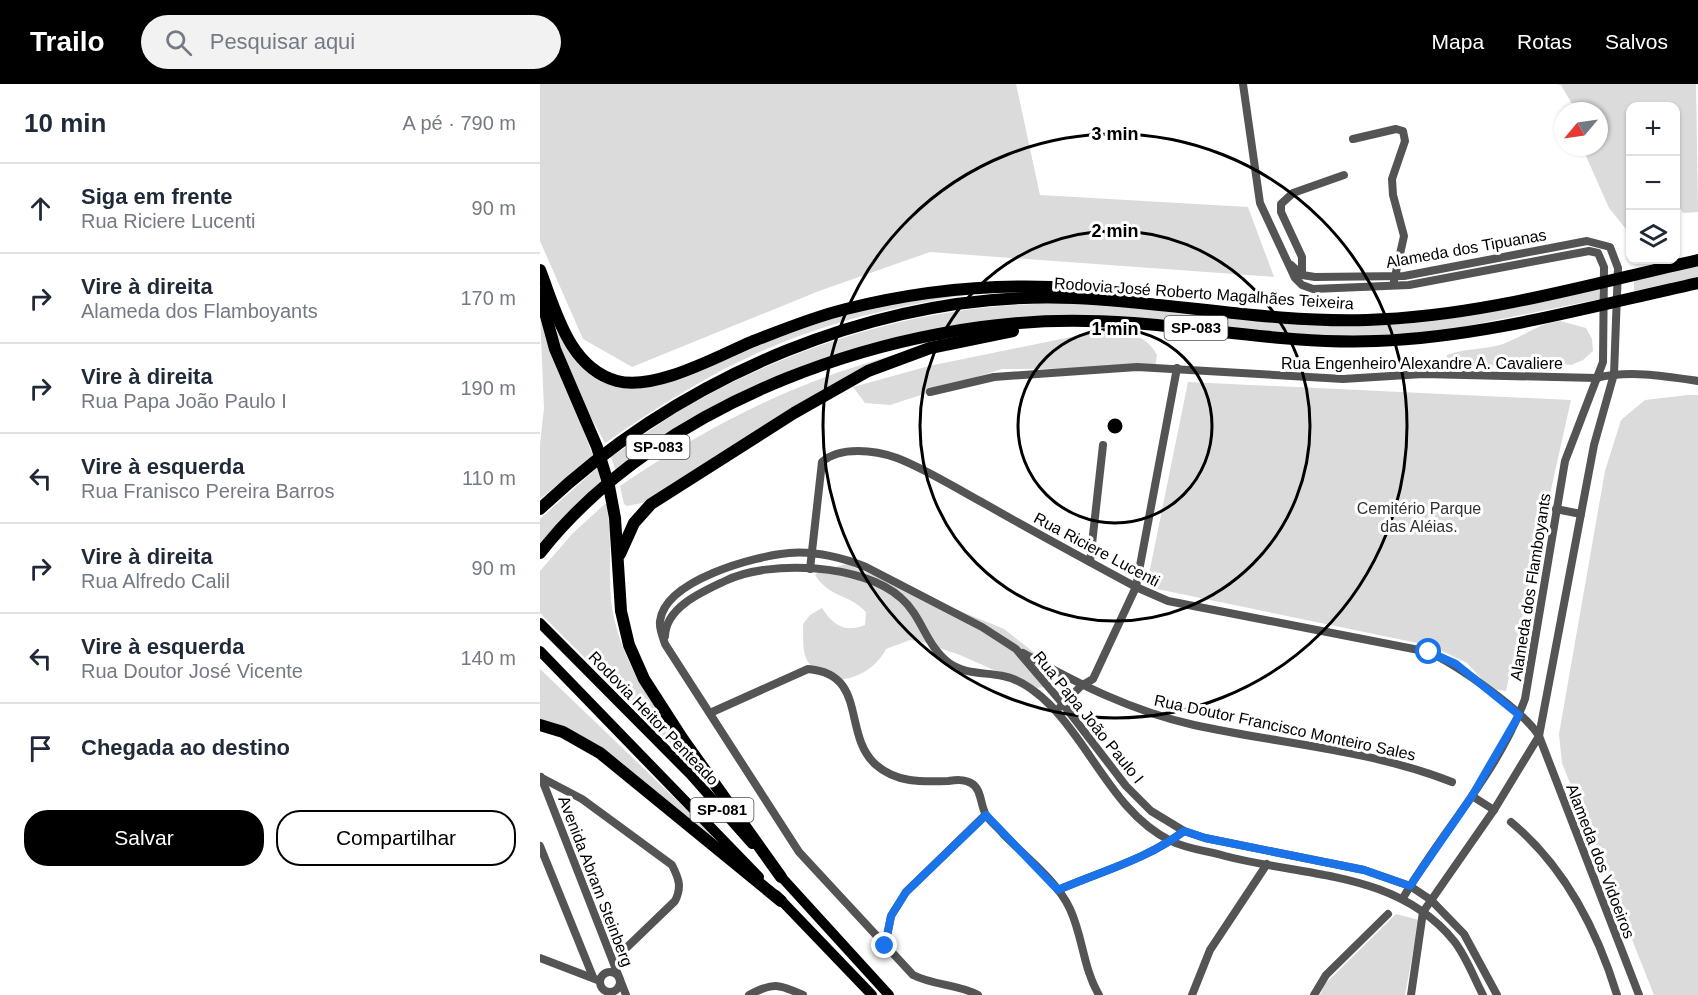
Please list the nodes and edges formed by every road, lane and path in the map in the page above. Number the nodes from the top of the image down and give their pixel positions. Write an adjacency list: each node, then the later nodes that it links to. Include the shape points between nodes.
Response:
1 (1243, 84): 9 (street, via 1260,203)
2 (1353, 139): 14 (street, via 1396,129 1403,131 1405,141 1392,178 1404,236)
3 (1344, 175): 12 (street, via 1293,193 1281,204 1302,257)
4 (1610, 247): 5 (street, Alameda dos Tipuanas, via 1587,241); 6 (street); 22 (street, via 1618,268)
5 (1548, 248): 7 (street); 10 (street, Alameda dos Tipuanas)
6 (1598, 253): 7 (street, Alameda dos Tipuanas); 23 (street, Alameda dos Flamboyants, via 1604,267 1605,342)
7 (1550, 258): 10 (street, Alameda dos Tipuanas)
8 (1698, 260): 19 (highway, Rodovia José Roberto Magalhães Teixeira / SP-083, via 1474,308 1400,318)
9 (1287, 262): 12 (street); 17 (street, Alameda dos Tipuanas, via 1295,278 1312,289)
10 (1491, 265): 14 (street, Alameda dos Tipuanas); 16 (street, Alameda dos Tipuanas)
11 (540, 270): 19 (highway, via 577,352 593,370 633,382 664,377 843,310 955,288 1066,286)
12 (1302, 276): 13 (street, Alameda dos Tipuanas)
13 (1356, 277): 14 (street, Alameda dos Tipuanas); 17 (street)
14 (1394, 277): 16 (street)
15 (1698, 283): 20 (highway, SP-083, via 1461,332 1375,341)
16 (1393, 287): 17 (street, Alameda dos Tipuanas)
17 (1357, 288)
18 (540, 294): 34 (highway, via 555,349 604,464 615,518)
19 (1276, 316): 27 (highway, Rodovia José Roberto Magalhães Teixeira / SP-083, via 1044,298 959,305 876,321 794,347 716,384 609,452)
20 (1130, 323): 30 (highway, SP-083, via 1042,321 986,326 884,345 821,364 741,400 656,448 581,507); 34 (highway, via 1020,330 973,338 930,348 868,371 819,397 651,504 627,534)
21 (1177, 368): 23 (street, Rua Engenheiro Alexandre A. Cavaliere, via 1342,379 1423,374); 25 (street, via 1048,371 994,377); 35 (street)
22 (1614, 374): 23 (street); 24 (street); 29 (street, via 1594,445)
23 (1596, 378): 28 (street, Alameda dos Flamboyants, via 1564,462)
24 (1698, 381)
25 (930, 392)
26 (1103, 445): 32 (street)
27 (540, 509)
28 (1556, 509): 29 (street); 44 (street, Alameda dos Flamboyants)
29 (1581, 514): 46 (street)
30 (540, 553)
31 (811, 554): 32 (street, Rua Riciere Lucenti, via 822,462 831,454 857,451 906,462); 33 (street, Rua Riciere Lucenti); 37 (street, Rua Papa João Paulo I, via 767,556 706,577 670,601 664,610 660,621); 38 (street, Rua Papa João Paulo I, via 866,567)
32 (1090, 562): 35 (street, Rua Riciere Lucenti)
33 (810, 569): 37 (street, Rua Papa João Paulo I, via 751,571 716,586 672,614 665,626); 42 (street, Rua Papa João Paulo I, via 846,574 885,588 901,598 933,649 950,664 972,673 1004,676 1022,683)
34 (617, 570): 57 (highway, via 624,629 644,678 714,787)
35 (1136, 588): 40 (street, via 1093,679); 44 (street, Rua Riciere Lucenti, via 1167,601 1429,652 1456,664)
36 (540, 623): 57 (main road, Rodovia Heitor Penteado / SP-081, via 690,774)
37 (665, 644): 43 (street)
38 (1016, 649): 40 (street, Rua Doutor Francisco Monteiro Sales); 41 (street, Rua Papa João Paulo I)
39 (540, 651): 62 (main road, Rodovia Heitor Penteado / SP-081)
40 (1081, 686): 41 (street); 48 (street, Rua Doutor Francisco Monteiro Sales, via 1125,705 1194,725 1322,746 1417,768)
41 (1064, 704): 42 (street); 53 (street, Rua Papa João Paulo I, via 1126,786 1151,811)
42 (1056, 711): 54 (street, Rua Papa João Paulo I, via 1123,801)
43 (710, 713): 51 (street, via 808,669 825,671 838,679 846,691 866,754 877,766 894,777 917,782 972,783); 65 (street, via 799,852)
44 (1519, 715): 46 (street, Rua Riciere Lucenti); 49 (street, Alameda dos Flamboyants)
45 (540, 725): 62 (highway, via 563,732 600,753)
46 (1539, 736): 50 (street); 84 (street, Alameda dos Vidoeiros)
47 (540, 777): 67 (street, Avenida Abram Steinberg); 67 (street, via 582,799 672,865 679,879 675,901 621,953)
48 (1452, 782)
49 (1472, 796): 50 (street); 58 (street, Alameda dos Flamboyants)
50 (1494, 810): 61 (street)
51 (986, 815): 59 (street); 65 (street, via 906,892 891,916)
52 (1511, 822): 83 (street, via 1552,863 1582,910)
53 (1184, 831): 54 (street); 58 (street, Rua Papa João Paulo I, via 1364,870)
54 (1170, 841): 56 (street, Rua Papa João Paulo I); 59 (street)
55 (540, 846): 69 (street)
56 (1267, 864): 60 (street, Rua Papa João Paulo I, via 1339,877); 78 (street, via 1210,950)
57 (781, 877): 75 (main road, Rodovia Heitor Penteado / SP-081)
58 (1410, 886): 60 (street, Alameda dos Flamboyants); 61 (street, Rua Papa João Paulo I)
59 (1058, 890): 77 (street, via 1071,910 1086,971)
60 (1403, 898): 63 (street, Rua Papa João Paulo I)
61 (1431, 900): 63 (street); 82 (street, Rua Papa João Paulo I, via 1464,934)
62 (781, 901): 74 (main road, Rodovia Heitor Penteado / SP-081)
63 (1424, 912): 80 (street); 81 (street, Rua Papa João Paulo I, via 1455,943)
64 (1388, 914): 79 (street, via 1326,975)
65 (885, 946): 76 (street, via 913,975 931,984 964,988)
66 (540, 958): 69 (street)
67 (615, 967): 68 (street, Avenida Abram Steinberg)
68 (618, 977): 69 (street, via 605,973); 70 (street, via 615,990); 71 (street, Avenida Abram Steinberg)
69 (596, 979): 70 (street)
70 (603, 992)
71 (626, 995)
72 (749, 995): 73 (street, via 771,984)
73 (803, 995)
74 (872, 995)
75 (889, 995)
76 (978, 995)
77 (1100, 995)
78 (1192, 995)
79 (1314, 995)
80 (1411, 995)
81 (1483, 995)
82 (1497, 995)
83 (1617, 995)
84 (1639, 995)

